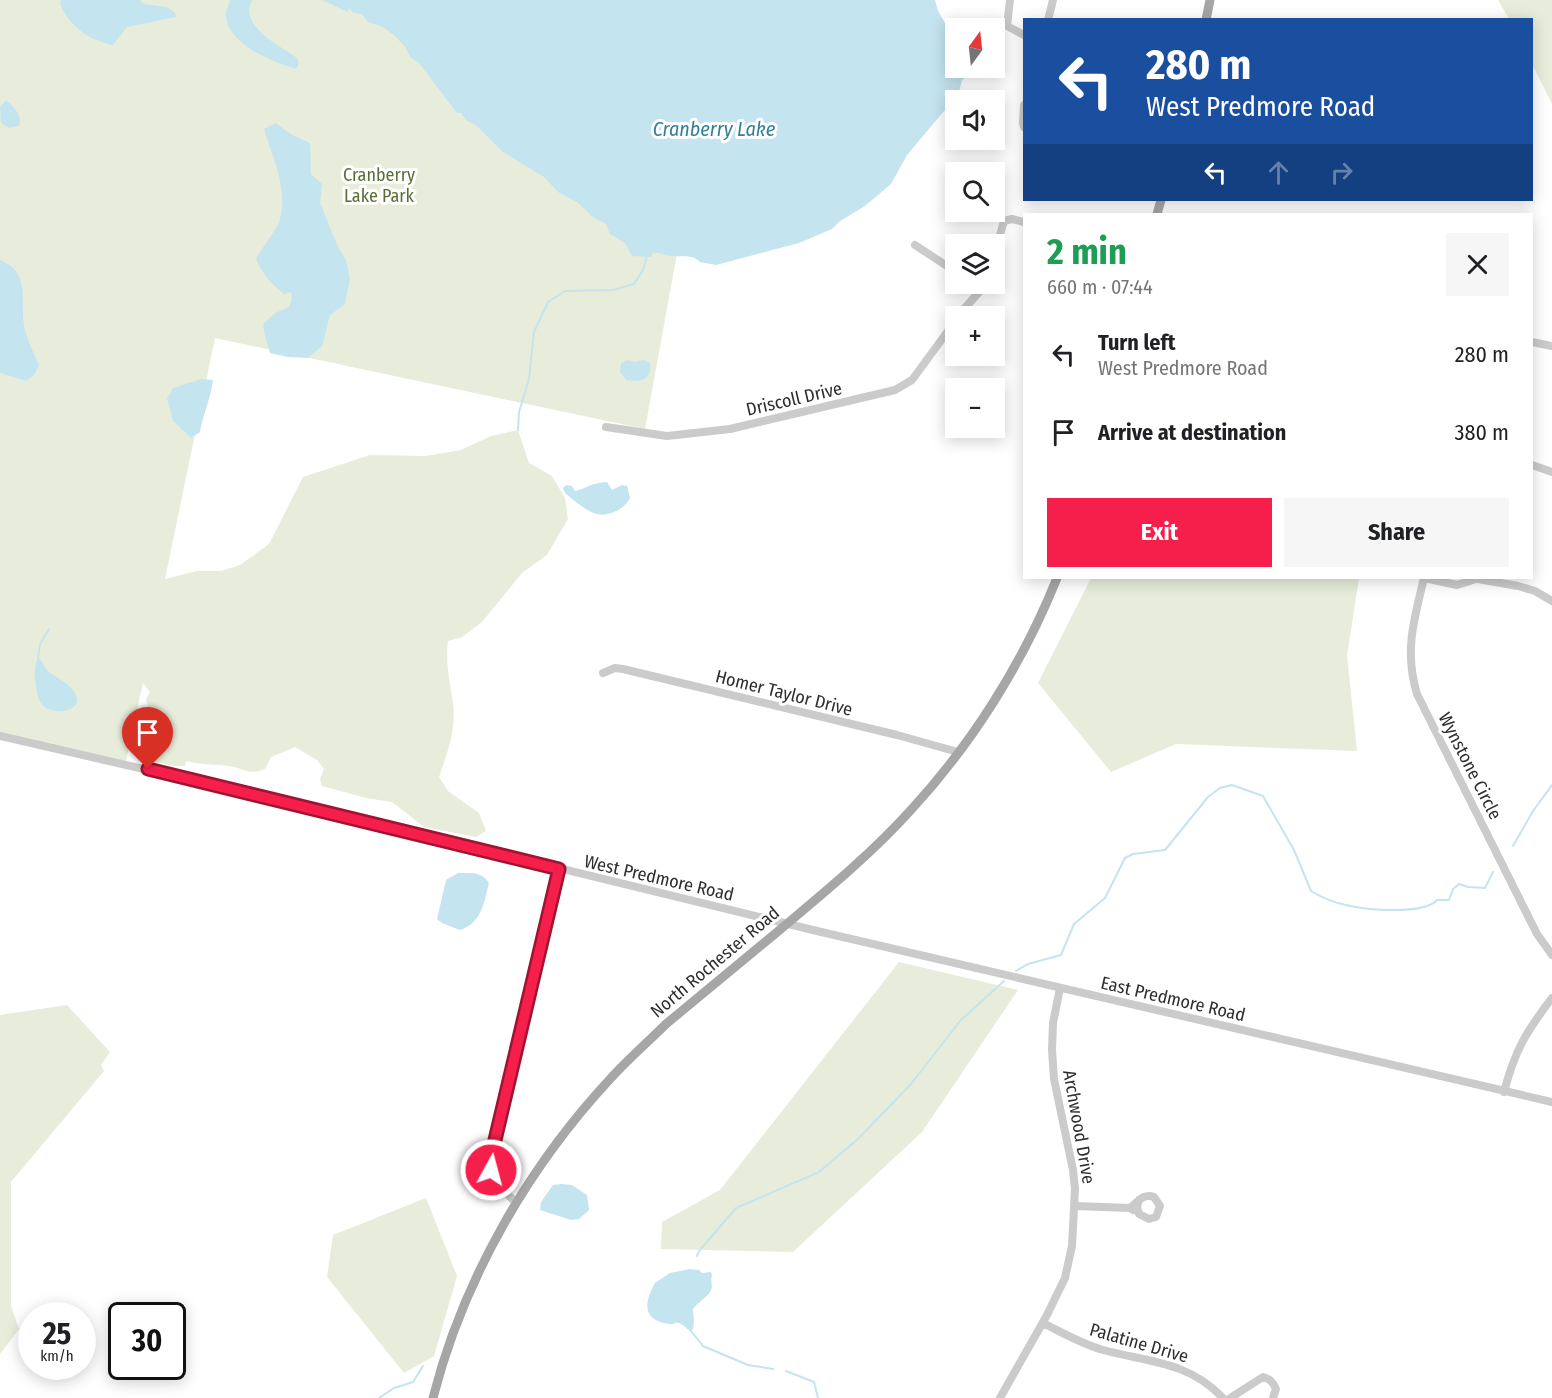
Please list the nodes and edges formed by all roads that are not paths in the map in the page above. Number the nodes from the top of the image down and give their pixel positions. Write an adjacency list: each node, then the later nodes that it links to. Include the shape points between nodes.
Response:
1 (1010, 0): 6 (street, via 1007,26)
2 (1053, 0): 4 (street)
3 (1210, 0): 5 (main road)
4 (1048, 18)
5 (1206, 18)
6 (1023, 34)
7 (1023, 222): 8 (street, via 1006,219)
8 (999, 234)
9 (915, 245): 10 (street)
10 (945, 265)
11 (978, 294): 12 (street)
12 (967, 306)
13 (945, 335): 16 (street, Driscoll Drive, via 912,380 895,390 730,429 662,436)
14 (1533, 342): 15 (street)
15 (1552, 346)
16 (606, 427)
17 (1533, 465): 18 (street)
18 (1552, 472)
19 (1057, 579): 27 (main road, North Rochester Road, via 1007,681)
20 (1424, 579): 30 (street, Wynstone Circle, via 1410,659 1417,694 1537,934)
21 (1429, 579): 22 (street, via 1457,585)
22 (1472, 579)
23 (1480, 579): 24 (street, via 1535,591)
24 (1552, 601)
25 (603, 673): 27 (street, Homer Taylor Drive, via 623,669)
26 (0, 736): 28 (street, West Predmore Road)
27 (958, 752): 29 (main road, North Rochester Road, via 886,836)
28 (559, 869): 29 (street, West Predmore Road); 36 (street, via 491,1157 491,1170 498,1184)
29 (786, 924): 31 (street, East Predmore Road); 36 (main road, North Rochester Road, via 666,1024 612,1077 546,1158)
30 (1552, 955)
31 (1060, 988): 33 (street, East Predmore Road); 37 (street, Archwood Drive, via 1053,1023 1053,1065 1073,1170)
32 (1552, 998): 33 (street, via 1516,1053)
33 (1504, 1092): 34 (street, East Predmore Road)
34 (1552, 1102)
35 (1139, 1200): 38 (street); 39 (street); 39 (street, via 1150,1196 1161,1206 1153,1219)
36 (516, 1203): 41 (main road, North Rochester Road, via 471,1291)
37 (1075, 1206): 38 (street); 40 (street, Archwood Drive, via 1065,1278)
38 (1130, 1208): 39 (street)
39 (1139, 1214)
40 (1043, 1323): 42 (street, Archwood Drive); 43 (street, Palatine Drive, via 1103,1350 1177,1367 1202,1380)
41 (433, 1398)
42 (1000, 1398)
43 (1223, 1398)
44 (1230, 1398): 45 (street, via 1263,1377 1274,1384)
45 (1273, 1398)

